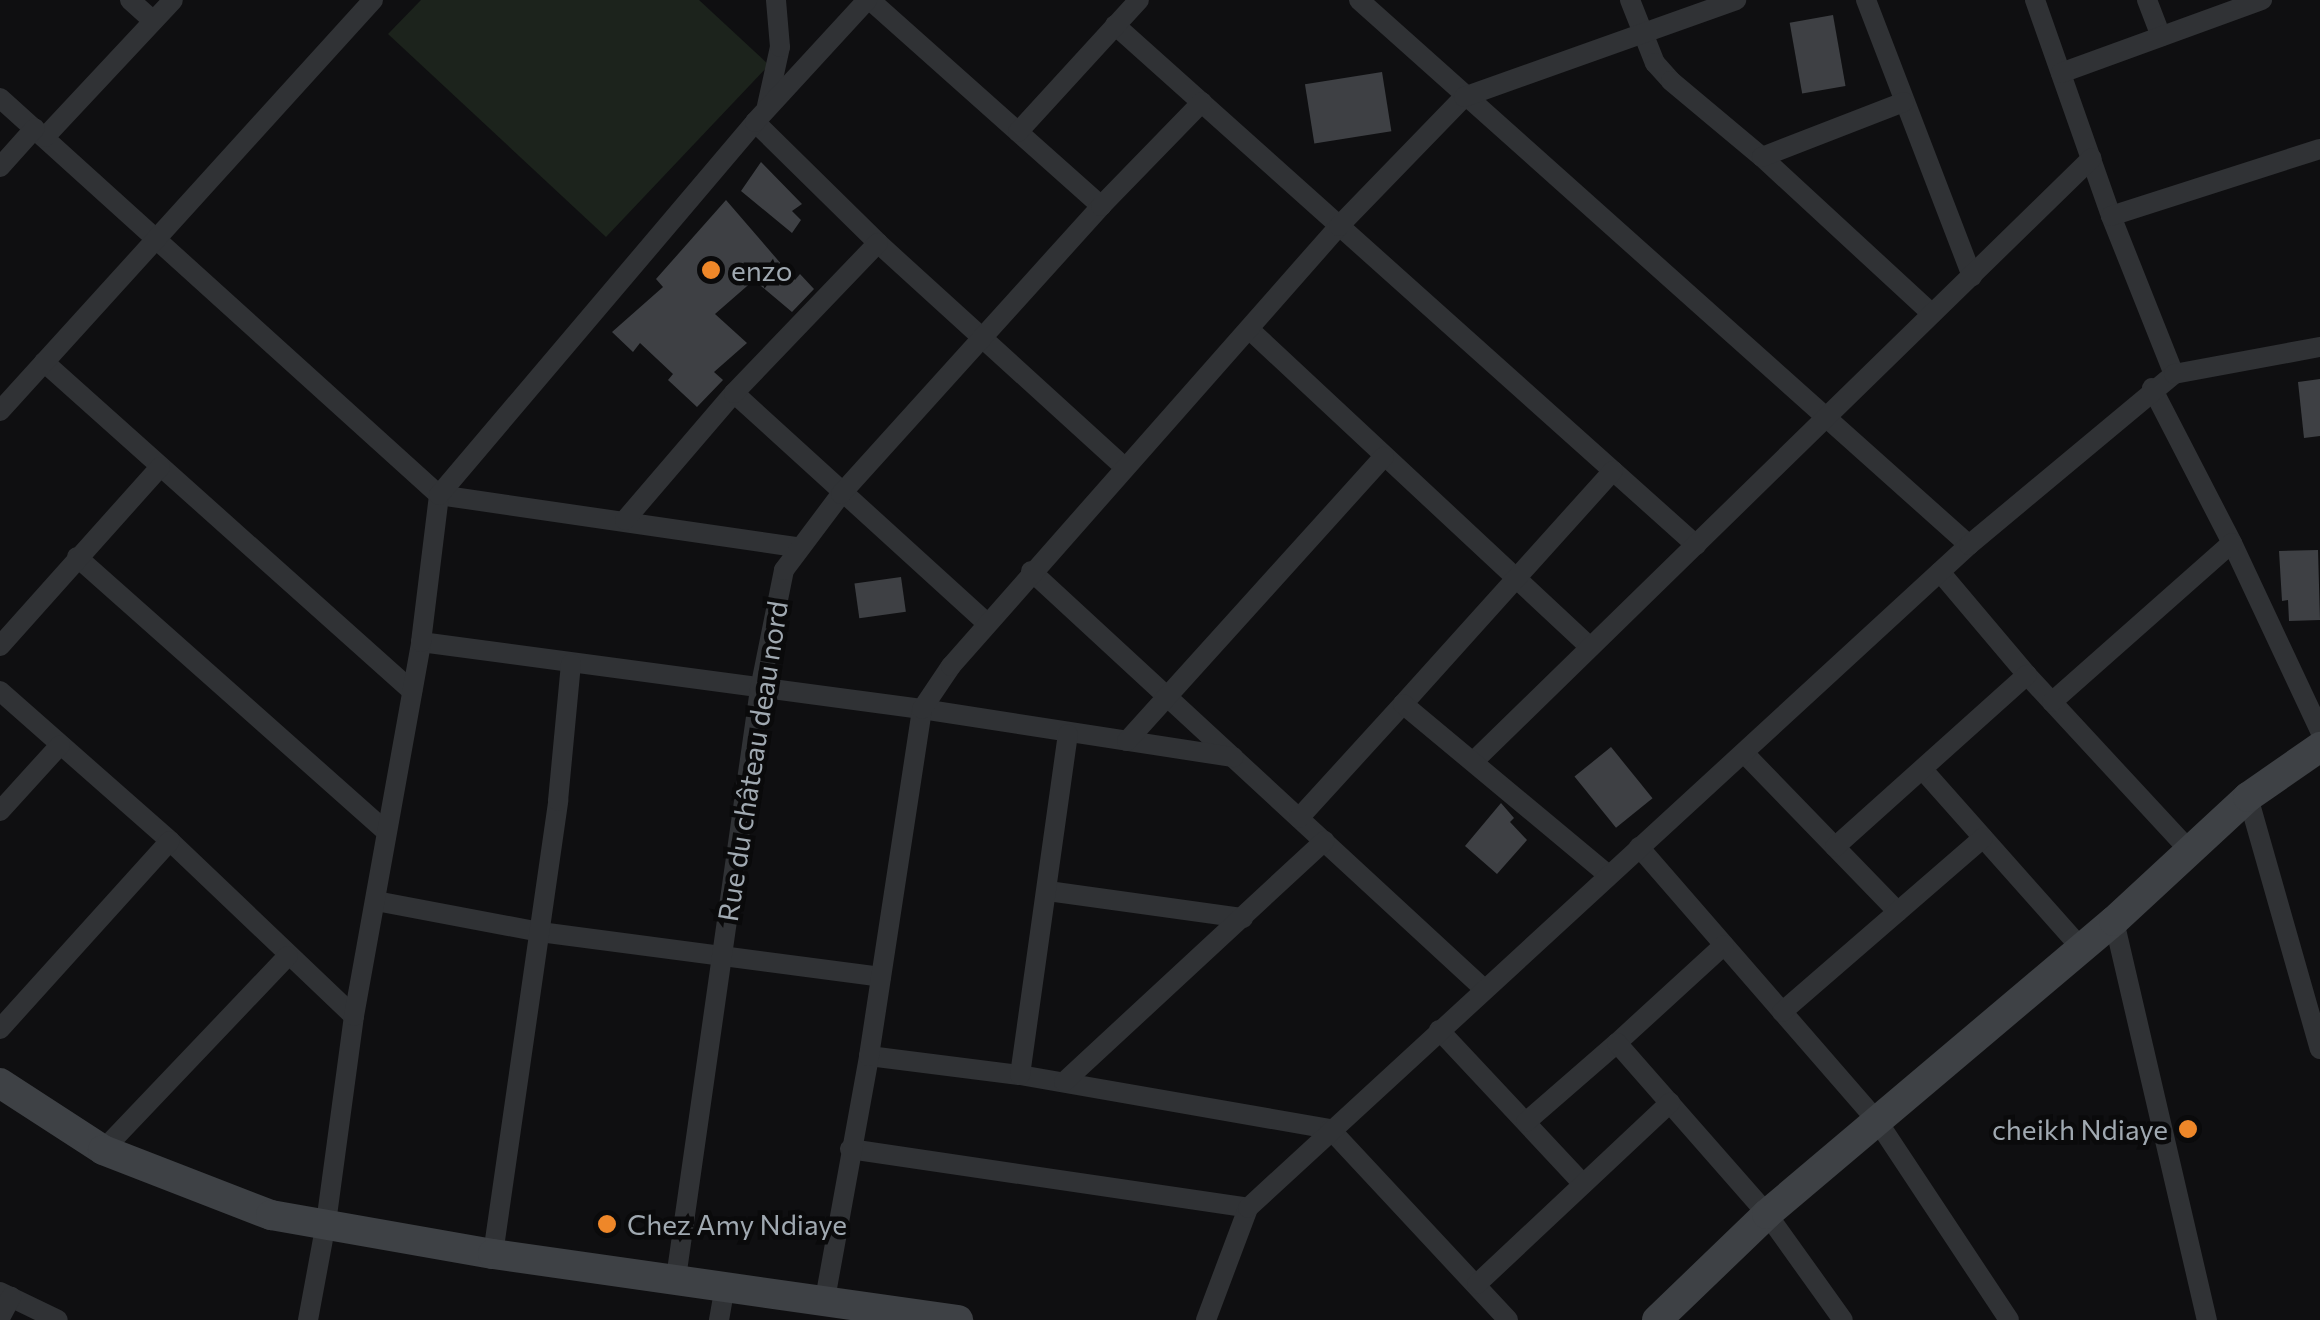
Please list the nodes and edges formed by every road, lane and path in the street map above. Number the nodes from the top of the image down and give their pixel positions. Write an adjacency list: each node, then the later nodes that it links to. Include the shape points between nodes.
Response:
1 (130, 0): 14 (street)
2 (173, 0): 14 (street)
3 (776, 0): 23 (street, via 780,47)
4 (1139, 0): 15 (street)
5 (1359, 0): 19 (street)
6 (1630, 0): 17 (street)
7 (1736, 0): 17 (street)
8 (1866, 0): 22 (street)
9 (2034, 0): 18 (street)
10 (2147, 0): 16 (street)
11 (2262, 0): 16 (street)
12 (862, 2): 23 (street); 25 (street)
13 (362, 4): 33 (street)
14 (153, 21): 24 (street)
15 (1115, 25): 21 (street); 25 (street)
16 (2161, 36): 18 (street)
17 (1642, 37): 19 (street); 27 (street, via 1671,81)
18 (2061, 73): 28 (street)
19 (1464, 97): 32 (street); 45 (street)
20 (0, 98): 24 (street)
21 (1202, 102): 30 (street, Rue du château deau nord); 32 (street)
22 (1904, 102): 27 (street); 35 (street)
23 (761, 116): 34 (street); 51 (street)
24 (40, 132): 29 (street); 33 (street)
25 (1018, 132): 30 (street)
26 (2320, 149): 31 (street)
27 (1762, 157): 36 (street)
28 (2092, 158): 31 (street); 35 (street)
29 (0, 167)
30 (1101, 206): 38 (street, Rue du château deau nord)
31 (2111, 216): 41 (street)
32 (1339, 226): 37 (street); 49 (street)
33 (156, 239): 40 (street); 51 (street)
34 (878, 243): 38 (street); 43 (street)
35 (1972, 276): 36 (street)
36 (1932, 314): 45 (street)
37 (1250, 330): 46 (street); 48 (street)
38 (984, 336): 48 (street); 50 (street, Rue du château deau nord)
39 (2320, 346): 41 (street)
40 (44, 362): 44 (street); 47 (street)
41 (2174, 374): 42 (street)
42 (2152, 388): 53 (street); 55 (street)
43 (734, 393): 50 (street); 52 (street)
44 (0, 411)
45 (1826, 418): 54 (street); 55 (street)
46 (1384, 458): 60 (street); 70 (street)
47 (160, 467): 57 (street); 69 (street)
48 (1124, 467): 58 (street)
49 (1613, 471): 54 (street); 60 (street)
50 (841, 494): 56 (street, Rue du château deau nord); 61 (street)
51 (439, 495): 52 (street); 62 (street)
52 (625, 520): 56 (street)
53 (2232, 543): 71 (street); 74 (street)
54 (1696, 545): 64 (street)
55 (1968, 545): 59 (street)
56 (798, 546): 67 (street, Rue du château deau nord, via 776,599)
57 (77, 557): 63 (street); 86 (street)
58 (1031, 570): 61 (street); 70 (street)
59 (1940, 572): 66 (street); 79 (street)
60 (1516, 579): 64 (street); 72 (street)
61 (986, 622): 73 (street)
62 (421, 642): 65 (street); 69 (street)
63 (0, 646)
64 (1590, 647): 81 (street)
65 (571, 664): 67 (street); 99 (street)
66 (2027, 676): 71 (street); 82 (street)
67 (760, 689): 73 (street); 102 (street, Rue du château deau nord)
68 (0, 691): 77 (street)
69 (412, 691): 86 (street)
70 (1168, 698): 76 (street); 80 (street)
71 (2052, 702): 92 (street)
72 (1402, 704): 81 (street); 85 (street)
73 (922, 709): 75 (street); 104 (street)
74 (2320, 731)
75 (1068, 734): 76 (street); 94 (street)
76 (1127, 741): 80 (street)
77 (60, 744): 84 (street); 88 (street)
78 (2320, 747): 83 (main road)
79 (1744, 753): 90 (street); 91 (street)
80 (1233, 757): 85 (street)
81 (1474, 760): 93 (street)
82 (1923, 770): 87 (street); 91 (street)
83 (2248, 796): 92 (main road); 111 (street)
84 (0, 811)
85 (1299, 818): 89 (street)
86 (386, 831): 95 (street)
87 (1983, 838): 96 (street); 101 (street)
88 (170, 842): 103 (street); 108 (street)
89 (1324, 842): 97 (street); 105 (street)
90 (1639, 847): 93 (street); 100 (street)
91 (1835, 847): 96 (street)
92 (2188, 849): 98 (main road)
93 (1606, 874): 105 (street)
94 (1048, 891): 97 (street); 113 (street)
95 (376, 901): 99 (street); 107 (street)
96 (1898, 912): 106 (street)
97 (1243, 918): 114 (street)
98 (2114, 921): 101 (main road); 142 (street)
99 (540, 932): 102 (street); 126 (street)
100 (1724, 945): 106 (street); 110 (street)
101 (2080, 947): 118 (main road)
102 (721, 954): 104 (street); 127 (street, Rue du château deau nord)
103 (288, 956): 107 (street); 121 (street)
104 (881, 977): 112 (street)
105 (1484, 989): 109 (street)
106 (1782, 1012): 118 (street)
107 (354, 1016): 125 (street)
108 (0, 1029)
109 (1438, 1030): 117 (street); 119 (street)
110 (1617, 1044): 116 (street); 117 (street)
111 (2320, 1050)
112 (870, 1056): 113 (street); 120 (street)
113 (1020, 1075): 114 (street)
114 (1064, 1082): 119 (street)
115 (0, 1083): 121 (main road)
116 (1670, 1103): 122 (street); 124 (street)
117 (1526, 1122): 122 (street)
118 (1878, 1122): 124 (main road); 133 (street)
119 (1330, 1129): 123 (street); 128 (street)
120 (850, 1149): 123 (street); 131 (street)
121 (103, 1150): 125 (main road, via 271,1215)
122 (1583, 1184): 128 (street)
123 (1248, 1208): 138 (street)
124 (1768, 1214): 140 (main road); 141 (street)
125 (326, 1222): 126 (main road); 135 (street)
126 (493, 1254): 127 (main road)
127 (676, 1278): 129 (main road)
128 (1477, 1284): 139 (street)
129 (726, 1285): 131 (main road); 136 (street)
130 (6, 1295): 132 (street); 134 (street)
131 (825, 1300): 137 (main road)
132 (0, 1318)
133 (2005, 1318)
134 (58, 1320)
135 (308, 1320)
136 (720, 1320)
137 (958, 1320)
138 (1206, 1320)
139 (1508, 1320)
140 (1657, 1320)
141 (1843, 1320)
142 (2207, 1320)

